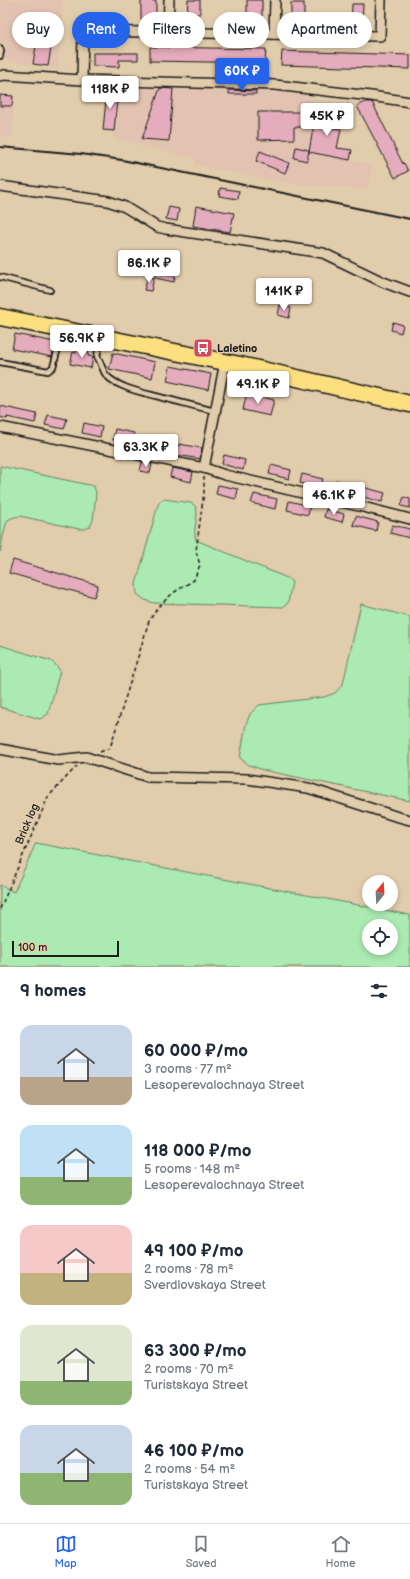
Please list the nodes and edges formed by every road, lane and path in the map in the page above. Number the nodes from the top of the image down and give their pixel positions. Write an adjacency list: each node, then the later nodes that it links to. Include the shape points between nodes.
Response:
1 (169, 0): 4 (street)
2 (275, 0): 7 (street)
3 (381, 0): 7 (street, via 380,36)
4 (169, 12)
5 (138, 31): 11 (street, via 83,31)
6 (205, 32): 7 (street)
7 (274, 34)
8 (0, 48): 9 (lane)
9 (0, 56)
10 (0, 76): 11 (street)
11 (82, 80): 12 (street, via 275,85)
12 (410, 102)
13 (0, 186): 16 (street, via 108,201 125,207 157,227 166,229 323,253)
14 (0, 277): 15 (lane)
15 (50, 290)
16 (410, 292)
17 (0, 317): 18 (highway)
18 (62, 330): 19 (highway); 20 (lane, via 53,367 48,371)
19 (101, 337): 21 (highway); 23 (lane, via 98,356 108,377 143,394)
20 (0, 362)
21 (224, 362): 22 (highway); 23 (street)
22 (410, 404)
23 (214, 411): 25 (street)
24 (0, 427): 25 (street)
25 (204, 468): 26 (street); 28 (path, via 204,492 196,551 200,565 194,580 173,593 158,607 149,621 110,748)
26 (410, 519)
27 (0, 750): 28 (street, via 58,760)
28 (86, 757): 29 (street, via 148,776 247,779 308,788); 30 (path, Brick log, via 48,797)
29 (410, 820)
30 (0, 909)

